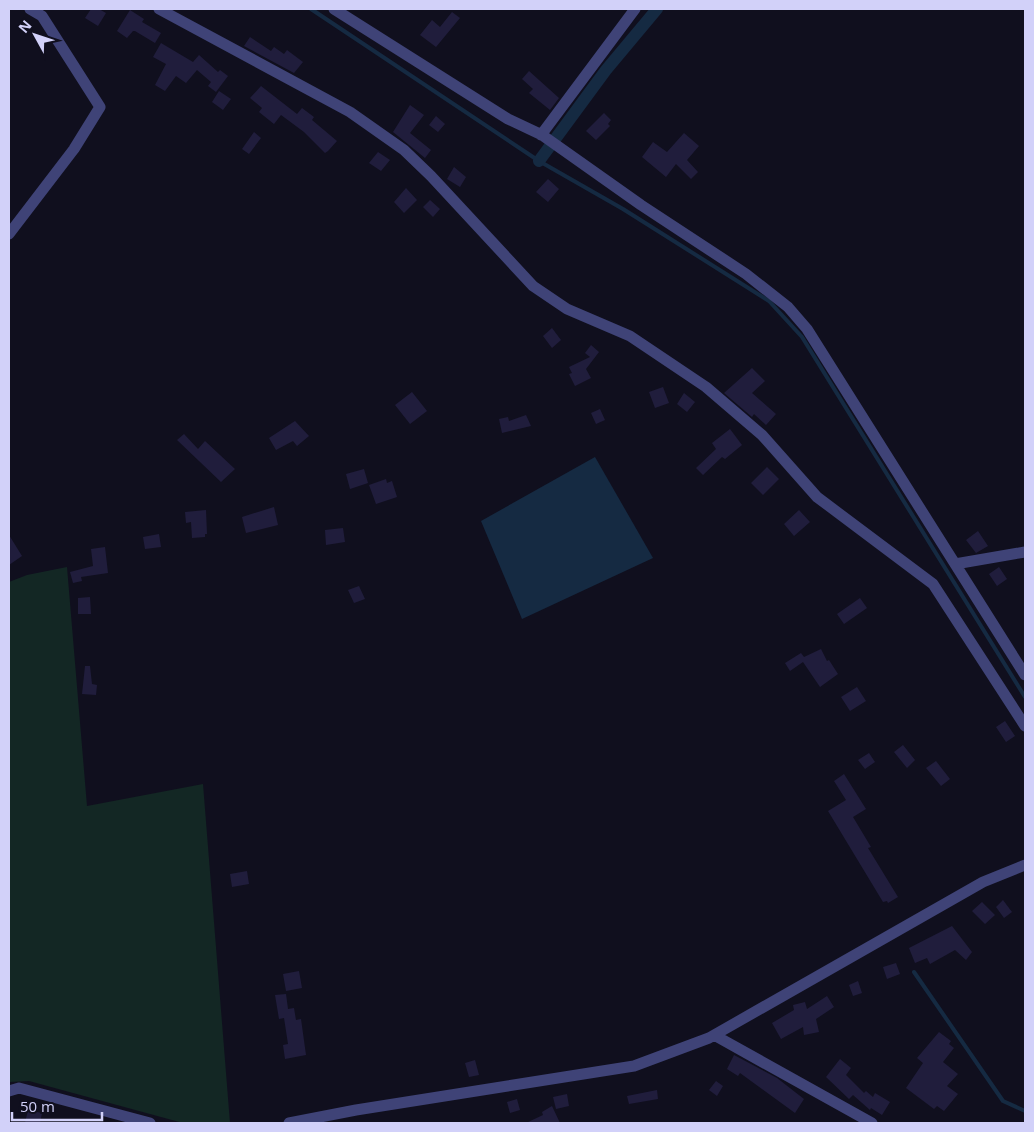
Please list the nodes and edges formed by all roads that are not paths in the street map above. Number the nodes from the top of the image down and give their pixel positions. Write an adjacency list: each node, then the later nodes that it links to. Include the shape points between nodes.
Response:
1 (30, 9): 6 (street, via 42,16 100,107 74,149)
2 (159, 9): 10 (street, via 358,117 418,163 533,286 567,309 630,336 713,393 762,435 817,497 933,584)
3 (334, 9): 5 (street, via 508,119)
4 (635, 9): 5 (street)
5 (541, 135): 8 (street, via 746,274 788,307 807,329)
6 (9, 234)
7 (1025, 552): 8 (street)
8 (955, 564): 9 (street)
9 (1025, 675)
10 (1025, 726)
11 (1025, 865): 12 (street, via 983,882)
12 (714, 1035): 15 (street, via 634,1066); 16 (street)
13 (9, 1091): 14 (street, via 18,1088)
14 (150, 1123)
15 (289, 1123)
16 (872, 1123)

